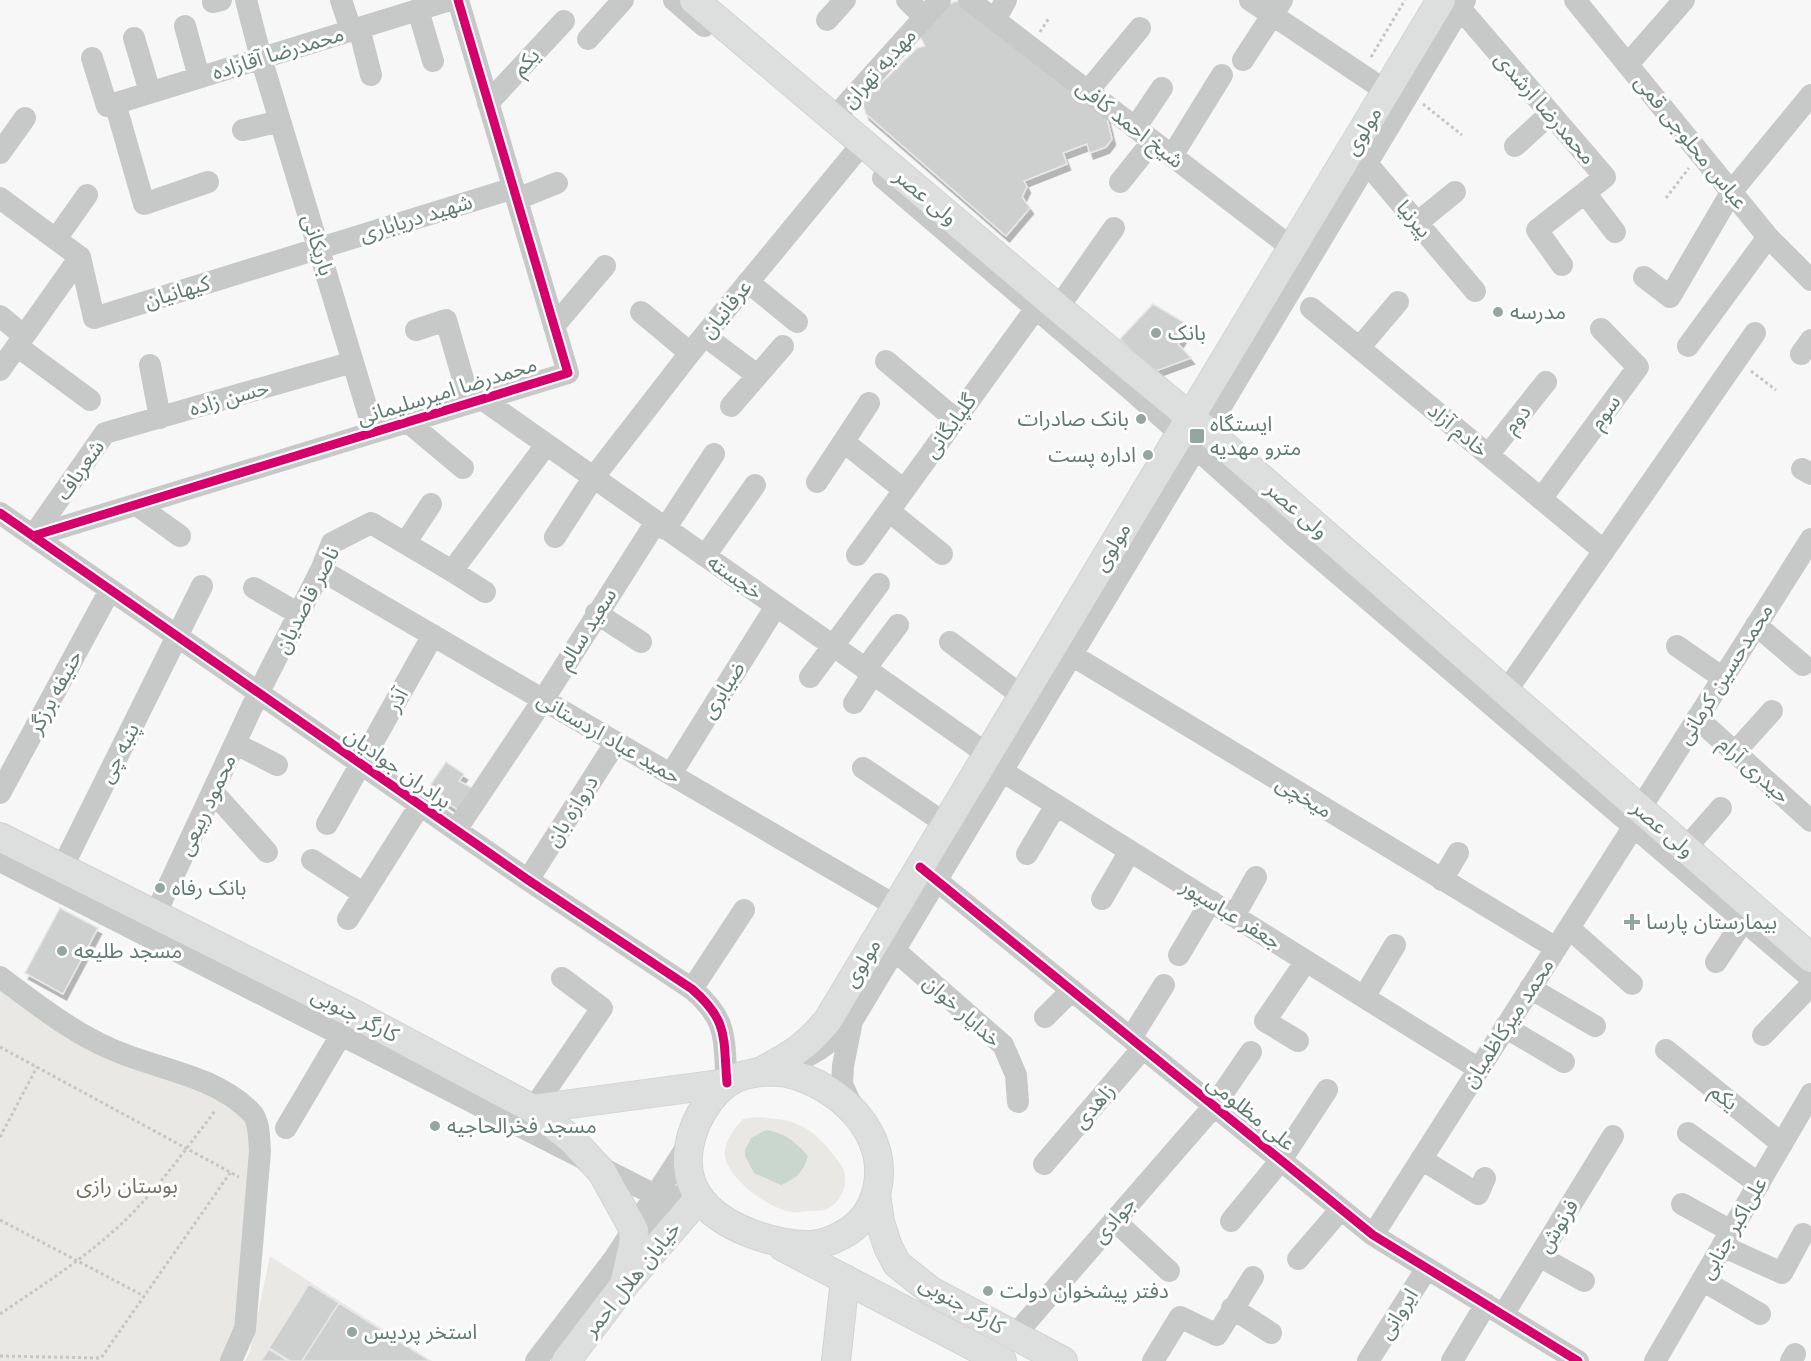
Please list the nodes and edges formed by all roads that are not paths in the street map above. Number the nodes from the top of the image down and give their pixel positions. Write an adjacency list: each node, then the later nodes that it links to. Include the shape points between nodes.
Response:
1 (246, 0): 29 (street)
2 (341, 0): 25 (street)
3 (450, 0): 18 (street, محمدرضا آقازاده)
4 (458, 0): 41 (street, محمدرضا امیرسلیمانی)
5 (623, 0): 27 (street)
6 (674, 0): 50 (street)
7 (694, 0): 45 (main road, ولی عصر)
8 (844, 0): 20 (street)
9 (907, 0): 19 (street)
10 (940, 0): 19 (street)
11 (969, 0): 21 (street, شیخ احمد کافی)
12 (1006, 0): 21 (street)
13 (1250, 0): 17 (street)
14 (1575, 0): 32 (street, عباس محلوجی قمی)
15 (1684, 0): 32 (street)
16 (1455, 2): 39 (main road, مولوی); 43 (street, محمدرضا ارشدی)
17 (1277, 7): 30 (street); 39 (street, via 1361,74)
18 (418, 10): 25 (street, محمدرضا آقازاده); 31 (street)
19 (924, 17): 45 (street, مهدیه تهران)
20 (827, 20)
21 (995, 20): 37 (street, شیخ احمد کافی)
22 (564, 21): 41 (street, یکم)
23 (185, 26): 35 (street)
24 (1140, 28): 37 (street)
25 (355, 29): 29 (street, محمدرضا آقازاده); 33 (street)
26 (134, 38): 38 (street)
27 (588, 39)
28 (92, 58): 42 (street)
29 (261, 58): 35 (street, محمدرضا آقازاده); 46 (street, باریکانی)
30 (1243, 60)
31 (432, 61)
32 (1628, 64): 57 (street, عباس محلوجی قمی)
33 (371, 75)
34 (1222, 75): 53 (street)
35 (199, 77): 38 (street, محمدرضا آقازاده)
36 (1162, 88): 48 (street)
37 (1088, 91): 48 (street, شیخ احمد کافی)
38 (150, 92): 42 (street, محمدرضا آقازاده)
39 (1398, 92): 52 (main road, مولوی)
40 (1811, 95): 57 (street)
41 (488, 103): 60 (street, محمدرضا امیرسلیمانی)
42 (111, 104): 54 (street, via 144,204)
43 (1550, 114): 49 (street); 59 (street, محمدرضا ارشدی, via 1605,177)
44 (25, 118): 51 (street)
45 (833, 119): 50 (main road, ولی عصر)
46 (280, 121): 47 (street); 68 (street, باریکانی)
47 (243, 130)
48 (1144, 135): 53 (street, شیخ احمد کافی); 55 (street)
49 (1515, 146)
50 (858, 149): 75 (street, عرفانیان); 78 (main road, ولی عصر)
51 (0, 153)
52 (1360, 155): 63 (street, پیرنیا); 69 (main road, مولوی); 107 (street)
53 (1172, 156): 69 (street, شیخ احمد کافی)
54 (208, 182)
55 (1120, 182)
56 (557, 183): 60 (street)
57 (1732, 191): 66 (street, عباس محلوجی قمی); 73 (street, via 1670,297)
58 (1455, 192): 63 (street)
59 (1585, 192): 65 (street); 71 (street, محمدرضا ارشدی, via 1537,230)
60 (515, 194): 68 (street, شهید دریاباری); 83 (street, محمدرضا امیرسلیمانی)
61 (87, 195): 67 (street)
62 (0, 198): 67 (street)
63 (1417, 223): 76 (street, پیرنیا)
64 (1114, 228): 78 (street, گلپایگانی)
65 (1615, 232)
66 (1768, 237): 74 (street, عباس محلوجی قمی); 90 (street)
67 (56, 239): 70 (street)
68 (318, 248): 70 (street, کیهانیان, via 94,318); 94 (street, باریکانی)
69 (1292, 248): 107 (main road, مولوی)
70 (81, 257): 88 (street)
71 (1562, 265)
72 (605, 266): 83 (street)
73 (1644, 277)
74 (1811, 280)
75 (748, 282): 82 (street); 87 (street, عرفانیان)
76 (1475, 291)
77 (1398, 302): 91 (street)
78 (1046, 304): 104 (street, گلپایگانی); 107 (main road, ولی عصر)
79 (1311, 308): 91 (street, خادم آزاد)
80 (641, 312): 92 (street)
81 (0, 316): 88 (street)
82 (797, 322)
83 (554, 326): 100 (street, محمدرضا امیرسلیمانی, via 568,373)
84 (1601, 329): 118 (street, سوم, via 1638,367)
85 (416, 330): 100 (street, via 446,320)
86 (1755, 333): 129 (street)
87 (705, 336): 92 (street, عرفانیان); 97 (street)
88 (20, 341): 96 (street); 99 (street)
89 (783, 346): 97 (street)
90 (1688, 346)
91 (1359, 348): 112 (street, خادم آزاد)
92 (690, 353): 114 (street, عرفانیان)
93 (886, 361): 104 (street)
94 (353, 362): 103 (street, حسن زاده); 106 (street, باریکانی)
95 (150, 365): 103 (street)
96 (0, 370)
97 (757, 375): 102 (street)
98 (1546, 382): 112 (street, دوم)
99 (90, 400)
100 (476, 401): 105 (street, محمدرضا امیرسلیمانی); 110 (street, خجسته)
101 (869, 403): 109 (street)
102 (731, 406)
103 (160, 418): 108 (street, حسن زاده)
104 (956, 419): 117 (street, گلپایگانی)
105 (408, 422): 106 (street, محمدرضا امیرسلیمانی); 113 (street)
106 (374, 432): 120 (street, محمدرضا امیرسلیمانی)
107 (1193, 432): 151 (main road, مولوی); 156 (main road, ولی عصر); 176 (street, via 1296,538)
108 (105, 433): 124 (street, شعرباف)
109 (844, 442): 115 (street); 117 (street)
110 (546, 445): 114 (street, خجسته); 134 (street)
111 (714, 454): 123 (street, سعید سالم)
112 (1488, 455): 118 (street, خادم آزاد)
113 (463, 468)
114 (593, 478): 123 (street, خجسته); 126 (street, عرفانیان)
115 (817, 482)
116 (755, 485): 132 (street)
117 (904, 490): 121 (street, گلپایگانی)
118 (1541, 499): 129 (street, خادم آزاد)
119 (430, 504): 128 (street)
120 (137, 505): 124 (street, محمدرضا امیرسلیمانی); 125 (street)
121 (889, 511): 130 (street); 131 (street, گلپایگانی)
122 (0, 513): 124 (street, برادران جوادیان)
123 (661, 525): 132 (street, خجسته); 141 (street, سعید سالم)
124 (33, 536): 138 (street, برادران جوادیان)
125 (180, 536)
126 (555, 537)
127 (1811, 539): 144 (street, محمدحسین کرمانی)
128 (406, 542): 133 (street, ناصر قاصدیان, via 371,523 332,543); 134 (street, ناصر قاصدیان)
129 (1604, 551): 156 (street)
130 (942, 554)
131 (857, 555)
132 (705, 556): 140 (street, خجسته)
133 (321, 570): 142 (street, ناصر قاصدیان); 145 (street, حمید عباد اردستانی)
134 (452, 571): 139 (street, ناصر قاصدیان)
135 (879, 584): 149 (street)
136 (202, 586): 146 (street, پنبه چی)
137 (254, 588): 142 (street)
138 (110, 590): 146 (street, برادران جوادیان); 172 (street, حنیفه برزگر)
139 (485, 592)
140 (776, 606): 149 (street, خجسته); 170 (street, ضیابری)
141 (596, 613): 147 (street); 159 (street, سعید سالم)
142 (299, 614): 157 (street, ناصر قاصدیان)
143 (898, 625): 153 (street)
144 (1756, 625): 152 (street); 155 (street, محمدحسین کرمانی)
145 (433, 636): 159 (street, حمید عباد اردستانی); 168 (street, آذر)
146 (177, 638): 157 (street, برادران جوادیان); 189 (street, پنبه چی)
147 (641, 642)
148 (950, 642): 158 (street)
149 (832, 646): 153 (street, خجسته); 154 (street)
150 (1677, 646): 155 (street)
151 (1062, 650): 158 (main road, مولوی); 166 (street); 193 (street, میخچی)
152 (1803, 665)
153 (869, 671): 160 (street); 166 (street, خجسته)
154 (810, 677)
155 (1723, 678): 162 (street, محمدحسین کرمانی)
156 (1505, 693): 176 (main road, ولی عصر)
157 (258, 694): 164 (street, محمود ربیعی); 168 (street, برادران جوادیان)
158 (1023, 696): 166 (main road, مولوی)
159 (543, 700): 163 (street, حمید عباد اردستانی); 180 (street, سعید سالم)
160 (854, 703)
161 (1772, 711): 165 (street)
162 (1697, 718): 165 (street, حیدری آرام); 176 (street, محمدحسین کرمانی)
163 (616, 742): 170 (street, حمید عباد اردستانی); 192 (street, دروازه بان)
164 (236, 744): 167 (street); 171 (street, محمود ربیعی)
165 (1735, 752): 177 (street, حیدری آرام)
166 (991, 762): 174 (street, جعفر عباسپور); 179 (main road, مولوی); 190 (street)
167 (277, 765)
168 (361, 765): 173 (street, برادران جوادیان); 178 (street, آذر)
169 (863, 768): 179 (street)
170 (671, 774): 197 (street, حمید عباد اردستانی)
171 (213, 792): 184 (street); 200 (street, محمود ربیعی)
172 (0, 794)
173 (420, 805): 180 (street, برادران جوادیان); 194 (street)
174 (1056, 805): 183 (street, جعفر عباسپور); 186 (street)
175 (1721, 808): 182 (street)
176 (1637, 817): 182 (main road, ولی عصر); 199 (street); 203 (street, محمد میرکاظمیان)
177 (1811, 821)
178 (327, 824)
179 (946, 824): 190 (main road, مولوی)
180 (456, 830): 192 (street, برادران جوادیان)
181 (0, 837): 189 (main road, کارگر جنوبی)
182 (1685, 849): 199 (main road, ولی عصر)
183 (1130, 851): 195 (street); 196 (street, جعفر عباسپور)
184 (267, 852)
185 (1458, 853): 193 (street)
186 (1027, 854)
187 (312, 860): 194 (street)
188 (0, 861): 252 (street)
189 (62, 868): 200 (main road, کارگر جنوبی)
190 (928, 874): 197 (main road, مولوی); 204 (street); 219 (street, علی مظلومی)
191 (1256, 877): 201 (street)
192 (528, 880): 218 (street, برادران جوادیان)
193 (1442, 880): 206 (street, میخچی)
194 (364, 894): 202 (street)
195 (1102, 899)
196 (1211, 901): 201 (street, جعفر عباسپور); 207 (street)
197 (896, 906): 204 (main road, مولوی)
198 (744, 910): 218 (street)
199 (1748, 914): 208 (main road, ولی عصر); 210 (street); 213 (street)
200 (155, 915): 221 (main road, کارگر جنوبی)
201 (1234, 916): 209 (street, جعفر عباسپور)
202 (348, 919)
203 (1569, 928): 206 (street, محمد میرکاظمیان); 214 (street)
204 (886, 943): 223 (street); 233 (main road, مولوی, via 810,1041); 237 (street, خدایار خوان, via 972,1005 1003,1045 1016,1075)
205 (1395, 945): 220 (street)
206 (1556, 948): 217 (street, محمد میرکاظمیان)
207 (1179, 955)
208 (1811, 958)
209 (1306, 961): 220 (street, جعفر عباسپور); 227 (street, via 1265,1021)
210 (1716, 962)
211 (0, 977): 278 (street, via 55,1018 108,1048 209,1082 253,1113 260,1151 245,1329)
212 (562, 978): 239 (street, via 602,1008)
213 (1811, 978)
214 (1632, 984)
215 (1164, 985): 228 (street)
216 (1811, 985): 226 (street)
217 (1530, 988): 224 (street); 225 (street, محمد میرکاظمیان)
218 (692, 989): 234 (street, برادران جوادیان, via 708,1003 722,1029)
219 (1072, 990): 222 (street); 228 (street, علی مظلومی)
220 (1364, 997): 232 (street, جعفر عباسپور)
221 (354, 1014): 239 (main road, کارگر جنوبی); 241 (street)
222 (1045, 1017)
223 (852, 1021): 233 (street, via 808,1058); 240 (street, via 842,1084)
224 (1595, 1026)
225 (1505, 1027): 231 (street); 232 (street, محمد میرکاظمیان)
226 (1763, 1035)
227 (1298, 1041)
228 (1137, 1043): 238 (street, علی مظلومی); 248 (street, زاهدی)
229 (1666, 1050): 245 (street, یکم)
230 (1251, 1052): 238 (street, جوادی)
231 (1564, 1062)
232 (1479, 1069): 246 (street, محمد میرکاظمیان)
233 (760, 1072): 234 (main road); 240 (main road, via 786,1073 814,1083)
234 (727, 1083): 239 (main road); 244 (main road, via 705,1108)
235 (1327, 1090): 247 (street)
236 (1811, 1094): 245 (street, علی‌اکبر جنابی)
237 (1018, 1102)
238 (1214, 1106): 247 (street, علی مظلومی); 256 (street, جوادی)
239 (533, 1109): 258 (main road, کارگر جنوبی, via 571,1139 602,1172)
240 (855, 1111): 251 (main road, via 867,1128 877,1156)
241 (286, 1128)
242 (1688, 1133): 250 (street)
243 (1612, 1136): 263 (street, فرنوش)
244 (691, 1139): 252 (street); 253 (main road, via 688,1167)
245 (1782, 1144): 250 (street, علی‌اکبر جنابی)
246 (1421, 1159): 249 (street, via 1478,1194); 260 (street, محمد میرکاظمیان)
247 (1281, 1160): 255 (street, علی مظلومی); 257 (street)
248 (1044, 1164)
249 (1485, 1178)
250 (1759, 1184): 262 (street, علی‌اکبر جنابی)
251 (876, 1194): 261 (main road, via 863,1219 829,1242 814,1245); 276 (main road, کارگر جنوبی, via 879,1222 897,1264 931,1291)
252 (655, 1195): 253 (street); 258 (street)
253 (699, 1198): 258 (street); 261 (main road, via 730,1223); 271 (main road, خیابان هلال احمر)
254 (1682, 1204): 262 (street)
255 (1341, 1209): 260 (street, علی مظلومی); 264 (street)
256 (1114, 1220): 266 (street); 276 (street, جوادی)
257 (1231, 1221)
258 (634, 1230): 271 (main road); 279 (street)
259 (1803, 1234): 262 (street, via 1782,1273)
260 (1372, 1235): 265 (street, علی مظلومی)
261 (767, 1239): 268 (main road, کارگر جنوبی)
262 (1727, 1239): 269 (street, علی‌اکبر جنابی)
263 (1539, 1256): 270 (street); 273 (street, فرنوش)
264 (1298, 1259)
265 (1427, 1268): 273 (street, علی مظلومی); 285 (street, ایروانی)
266 (1169, 1270)
267 (1253, 1277): 272 (street)
268 (845, 1279): 281 (main road); 282 (main road, کارگر جنوبی)
269 (1702, 1280): 274 (street); 277 (street, علی‌اکبر جنابی)
270 (1584, 1281)
271 (624, 1285): 280 (main road, خیابان هلال احمر)
272 (1232, 1308): 275 (street); 284 (street, via 1217,1335 1180,1317)
273 (1495, 1310): 286 (street, فرنوش); 287 (street, علی مظلومی)
274 (1760, 1314)
275 (1271, 1333)
276 (1015, 1335): 283 (main road, کارگر جنوبی)
277 (1658, 1360)
278 (231, 1361)
279 (536, 1361)
280 (566, 1361)
281 (836, 1361)
282 (1002, 1361)
283 (1063, 1361)
284 (1153, 1361)
285 (1368, 1361)
286 (1452, 1361)
287 (1578, 1361)

